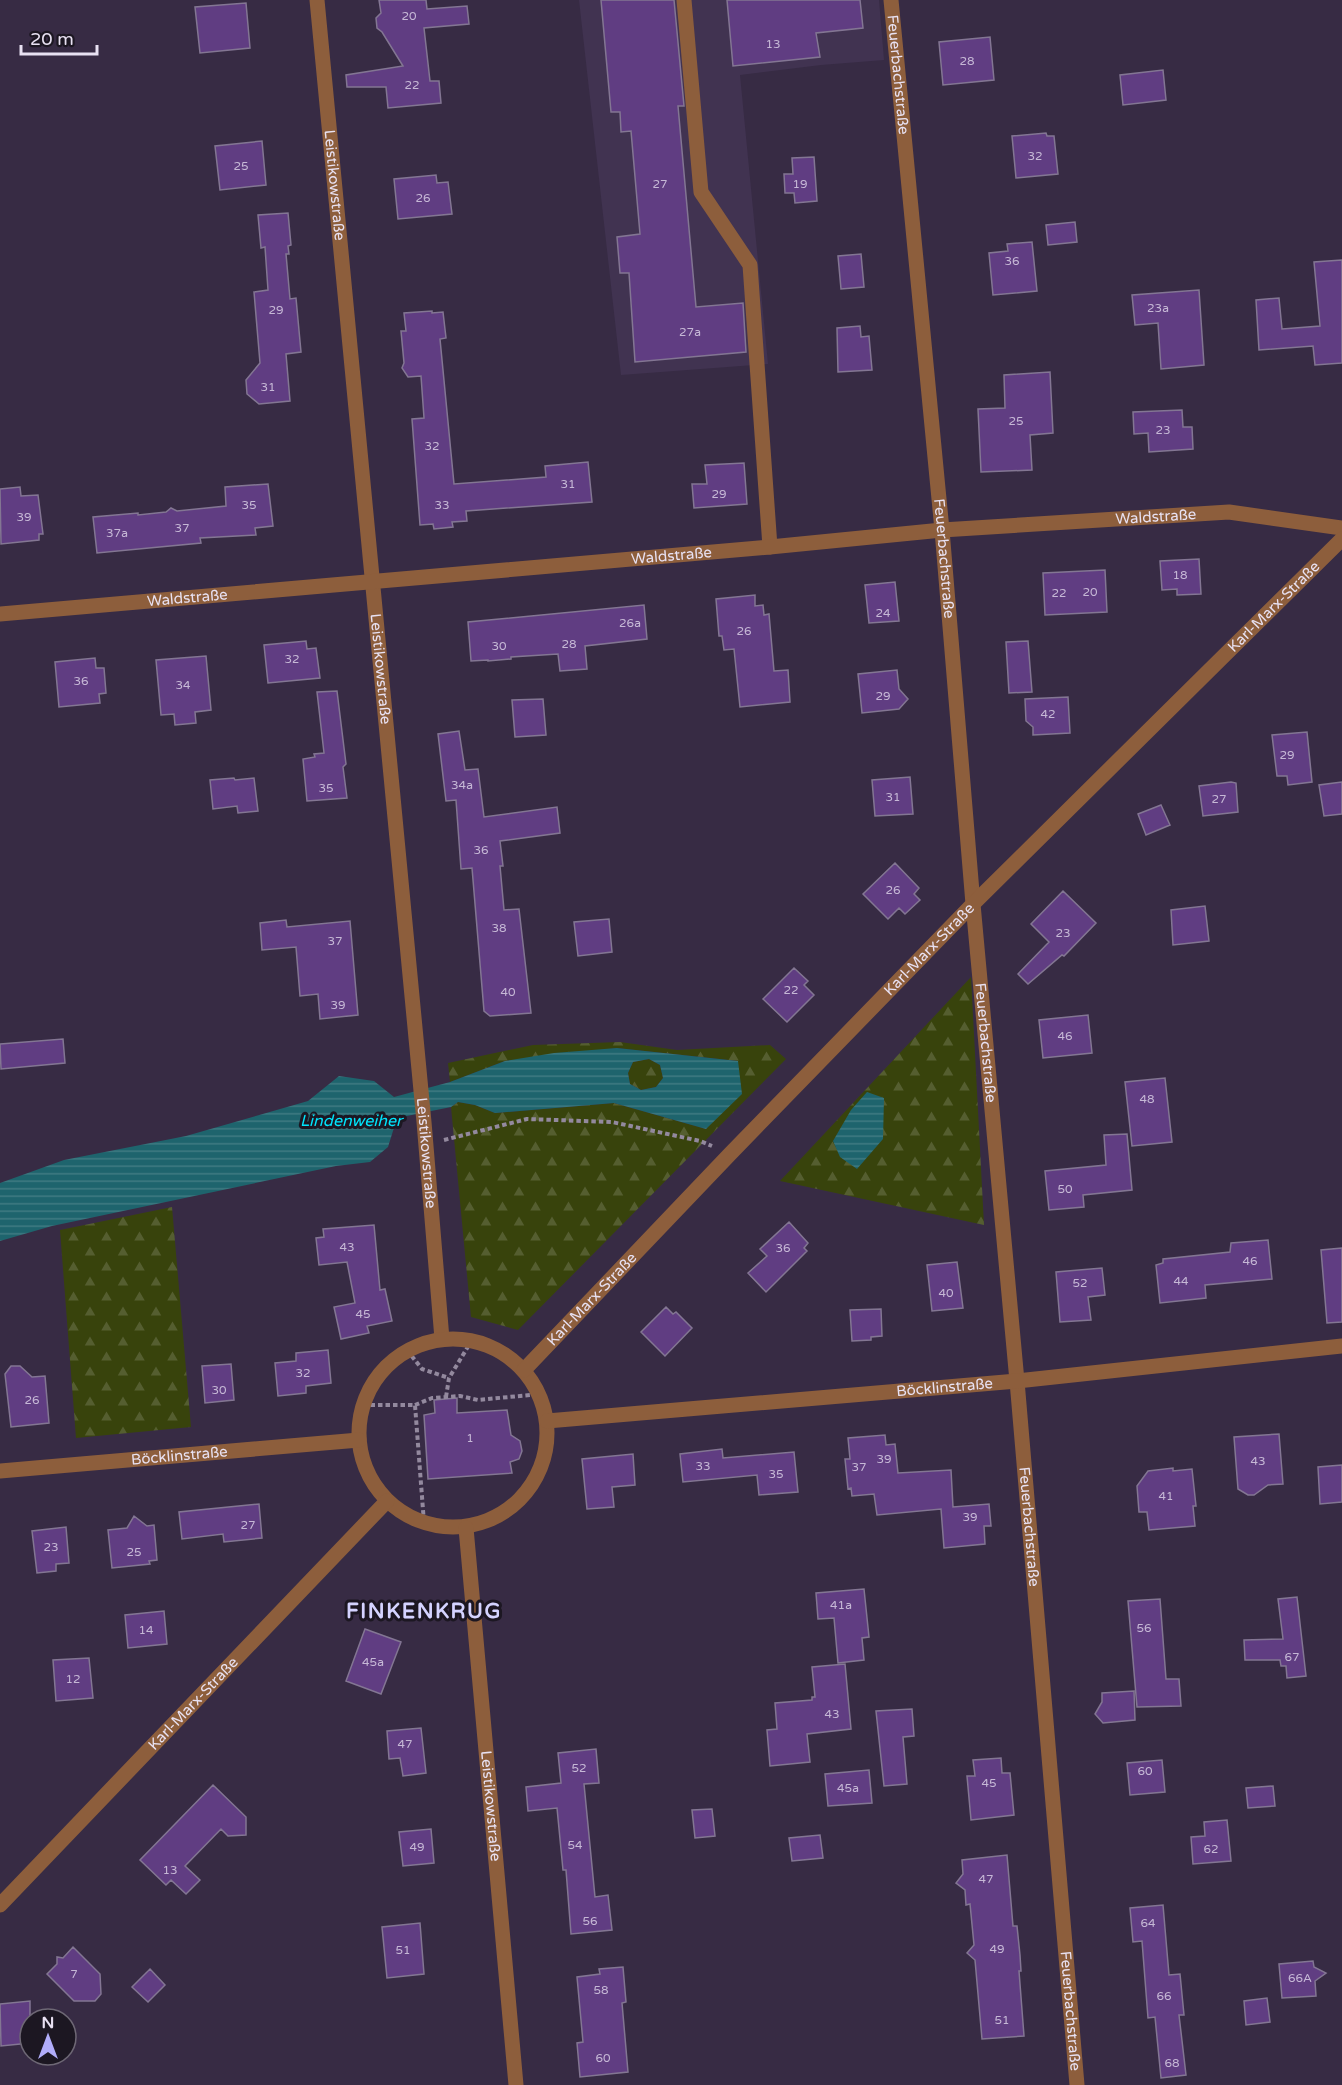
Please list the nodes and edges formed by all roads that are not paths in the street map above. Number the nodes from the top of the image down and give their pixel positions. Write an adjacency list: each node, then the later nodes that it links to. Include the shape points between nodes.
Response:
1 (318, 0): 8 (street, Leistikowstraße)
2 (684, 0): 7 (street, via 701,192 750,265)
3 (891, 0): 5 (street, Feuerbachstraße)
4 (1342, 528): 5 (street, Waldstraße, via 1229,512)
5 (942, 530): 7 (street, Waldstraße); 10 (street, Feuerbachstraße)
6 (1342, 539): 10 (street, Karl-Marx-Straße)
7 (770, 547): 8 (street, Waldstraße)
8 (372, 582): 9 (street, Waldstraße); 11 (street, Leistikowstraße)
9 (0, 614)
10 (973, 904): 13 (street, Karl-Marx-Straße); 14 (street, Feuerbachstraße)
11 (441, 1339): 13 (street, via 472,1340 500,1351); 16 (street, via 408,1350 380,1373 363,1405)
12 (1342, 1346): 14 (street, Böcklinstraße)
13 (524, 1370): 15 (street, via 540,1394)
14 (1017, 1381): 15 (street, Böcklinstraße); 22 (street, Feuerbachstraße)
15 (548, 1422): 19 (street, via 545,1458 529,1491 501,1515)
16 (359, 1440): 17 (street, Böcklinstraße); 18 (street, via 367,1473)
17 (0, 1472)
18 (387, 1502): 19 (street, via 424,1523); 20 (street, Karl-Marx-Straße)
19 (466, 1528): 21 (street, Leistikowstraße)
20 (0, 1905)
21 (516, 2085)
22 (1077, 2085)

